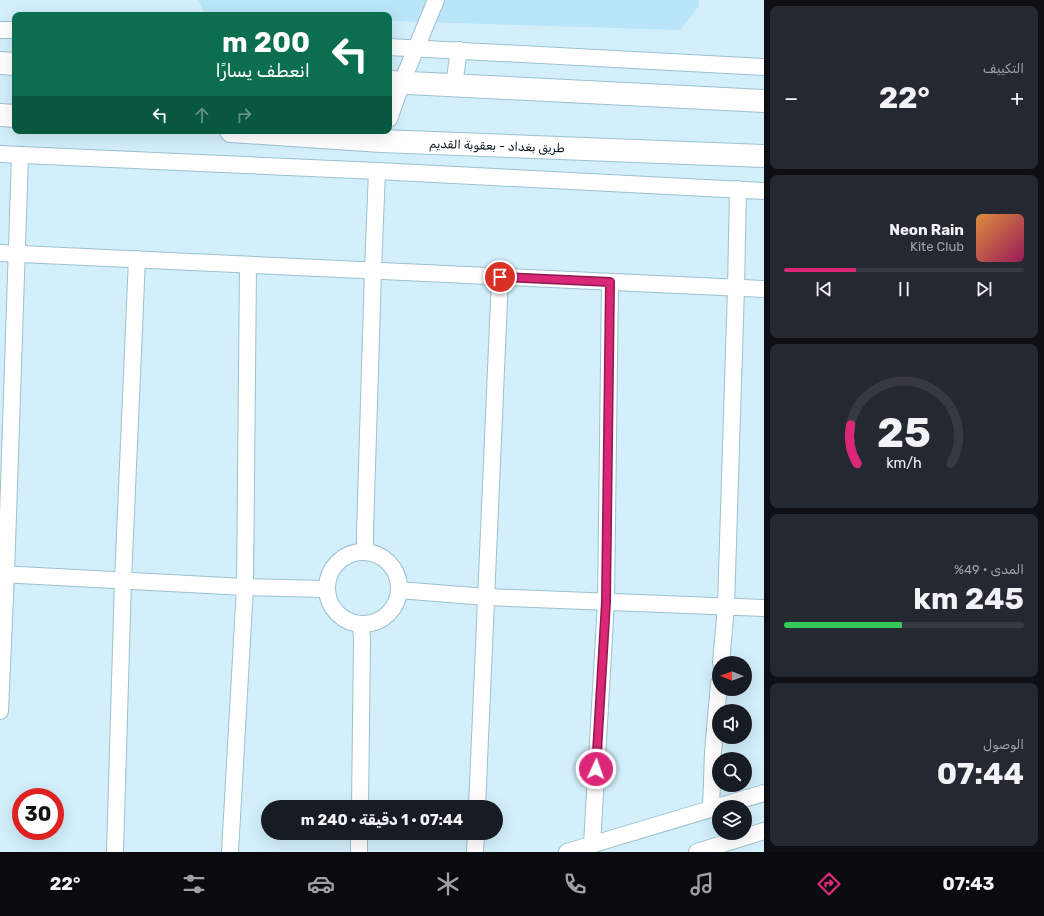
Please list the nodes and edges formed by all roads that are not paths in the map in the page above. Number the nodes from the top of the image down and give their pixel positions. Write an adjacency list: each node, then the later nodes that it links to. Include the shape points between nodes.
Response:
1 (436, 0): 5 (street)
2 (0, 30): 3 (street)
3 (12, 30)
4 (392, 47): 5 (street)
5 (416, 48): 6 (street); 10 (street)
6 (459, 50): 9 (street); 11 (street)
7 (0, 63): 8 (highway)
8 (12, 64)
9 (764, 67)
10 (396, 82): 11 (highway); 13 (street)
11 (454, 85): 12 (highway)
12 (764, 101)
13 (392, 103)
14 (0, 115): 15 (highway)
15 (12, 116)
16 (322, 134): 17 (highway, طريق بغداد - بعقوبة القديم)
17 (383, 136): 20 (highway, طريق بغداد - بعقوبة القديم)
18 (0, 154): 19 (street)
19 (20, 156): 21 (street); 25 (street)
20 (764, 156)
21 (377, 171): 22 (street); 28 (street)
22 (738, 189): 23 (street); 31 (street)
23 (764, 190)
24 (0, 253): 25 (street)
25 (17, 254): 26 (street); 34 (street)
26 (136, 259): 27 (street); 35 (street)
27 (248, 265): 28 (street); 36 (street)
28 (373, 270): 29 (street); 33 (street)
29 (500, 277): 30 (street); 39 (street)
30 (610, 282): 31 (street); 40 (street)
31 (736, 288): 32 (street); 41 (street)
32 (764, 289)
33 (365, 552): 37 (street, via 351,554 339,561 330,572); 38 (street, via 379,555 390,564 398,576)
34 (3, 574): 35 (street); 46 (street)
35 (123, 580): 36 (street); 55 (street)
36 (244, 587): 37 (street); 56 (street)
37 (325, 589): 43 (street, via 336,613 347,621)
38 (399, 590): 39 (street); 43 (street, via 396,604 387,616 375,623)
39 (486, 597): 40 (street); 49 (street)
40 (606, 602): 41 (street); 54 (street)
41 (726, 606): 42 (street); 44 (street)
42 (764, 608)
43 (360, 625): 48 (street)
44 (722, 656)
45 (718, 696): 50 (street)
46 (0, 711)
47 (764, 793): 50 (street)
48 (360, 800)
49 (477, 800)
50 (711, 809): 54 (street)
51 (764, 831): 60 (street)
52 (359, 840): 57 (street)
53 (476, 840): 58 (street)
54 (592, 845): 59 (street)
55 (114, 852)
56 (230, 852)
57 (359, 852)
58 (475, 852)
59 (567, 852)
60 (697, 852)

